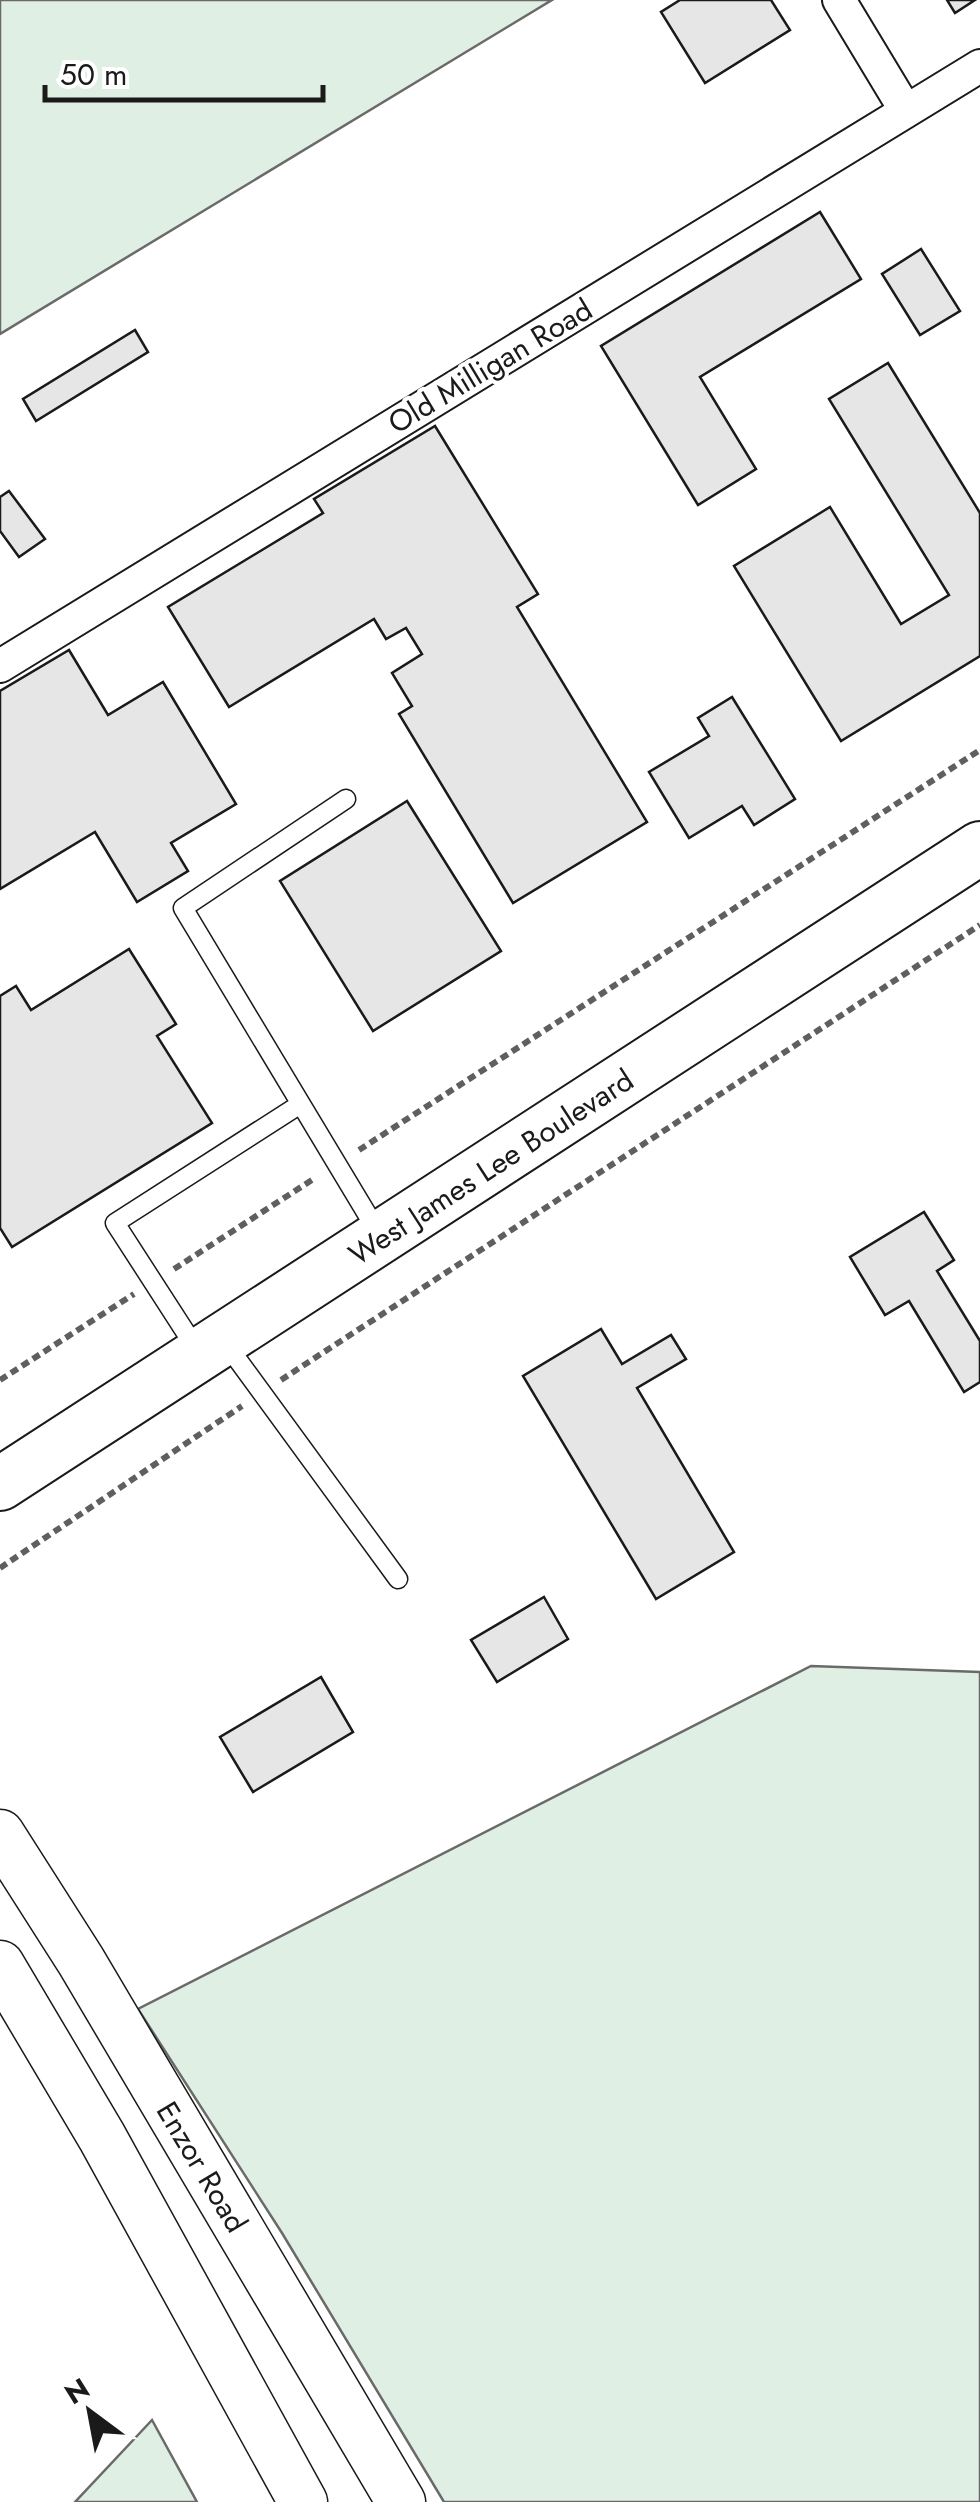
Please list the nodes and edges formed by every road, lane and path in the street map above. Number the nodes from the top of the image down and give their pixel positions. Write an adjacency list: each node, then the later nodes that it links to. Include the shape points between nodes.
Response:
1 (839, 0): 3 (street)
2 (980, 66): 3 (street, Old Milligan Road)
3 (906, 111): 4 (street, Old Milligan Road)
4 (0, 666)
5 (980, 750): 10 (path)
6 (346, 800): 9 (lane, via 183,908)
7 (980, 848): 11 (main road, West James Lee Boulevard)
8 (980, 925): 15 (path)
9 (298, 1104): 10 (lane); 12 (lane, via 115,1223)
10 (335, 1166): 11 (lane); 12 (path)
11 (382, 1239): 13 (main road, West James Lee Boulevard)
12 (153, 1282): 13 (lane); 14 (path)
13 (212, 1348): 15 (lane); 16 (main road, West James Lee Boulevard)
14 (0, 1380)
15 (262, 1392): 17 (path); 18 (lane)
16 (0, 1484)
17 (0, 1568)
18 (398, 1579)
19 (0, 1834): 22 (main road, Enzor Road)
20 (0, 1965): 21 (main road)
21 (304, 2502)
22 (401, 2502)

